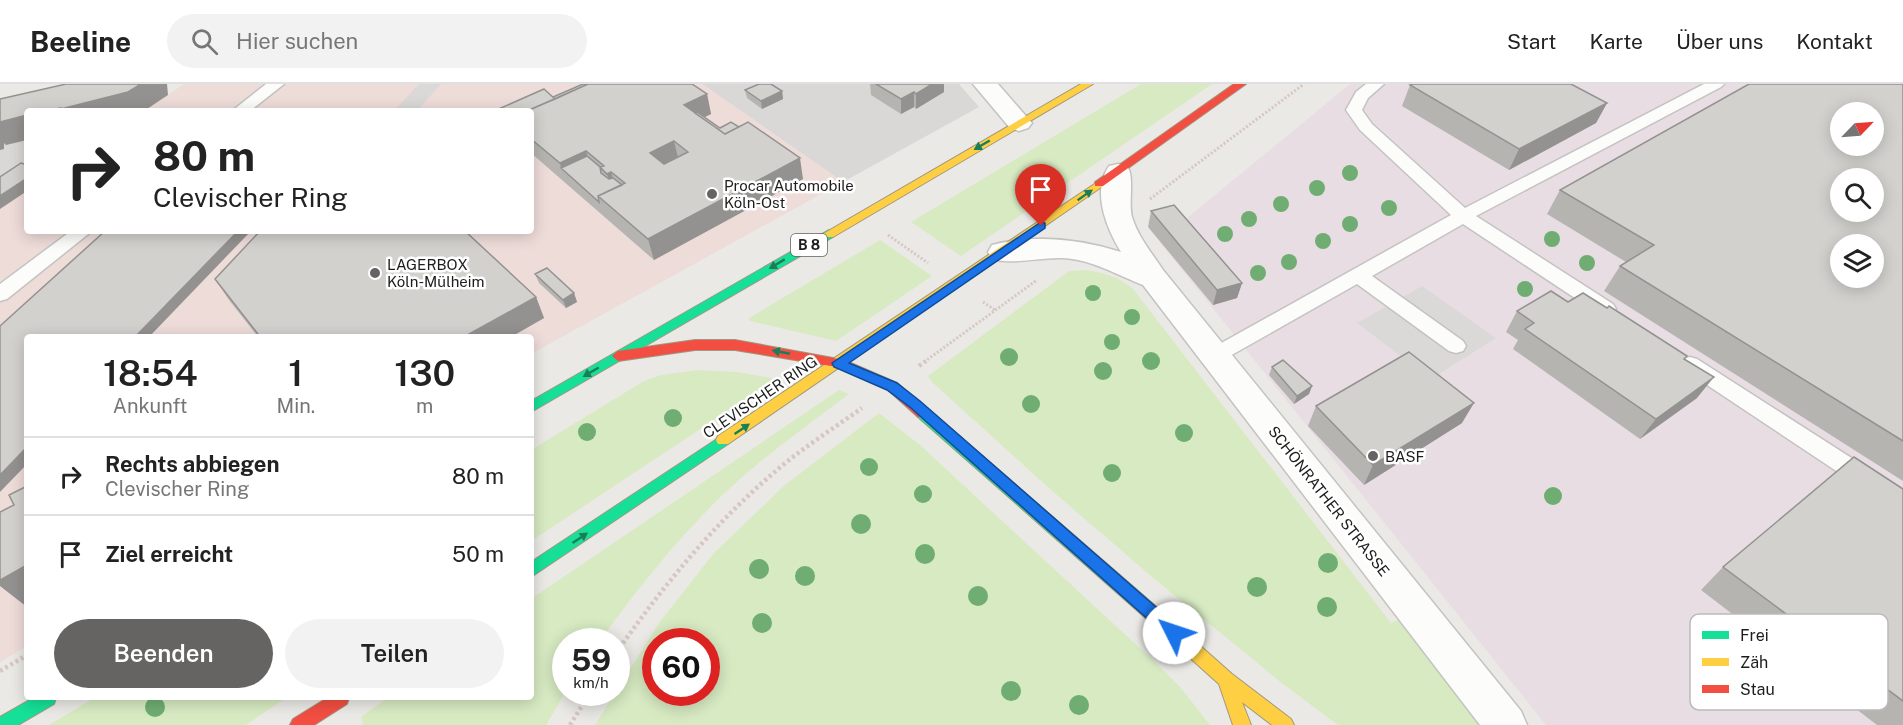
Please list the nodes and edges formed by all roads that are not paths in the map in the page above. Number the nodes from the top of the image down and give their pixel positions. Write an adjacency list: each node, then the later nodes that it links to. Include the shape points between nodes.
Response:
1 (276, 84): 7 (lane)
2 (985, 84): 8 (street)
3 (1088, 84): 8 (main road, B 8)
4 (1241, 84): 9 (main road, CLEVISCHER RING)
5 (1376, 84): 10 (lane, via 1362,95 1354,110 1366,127)
6 (1716, 84): 10 (lane)
7 (244, 108)
8 (1019, 123): 18 (main road, B 8, one-way to 18)
9 (1118, 172): 12 (main road, CLEVISCHER RING, one-way to 9); 14 (street, SCHÖNRATHER STRASSE, via 1115,213)
10 (1463, 216): 13 (lane); 16 (lane)
11 (79, 234): 15 (lane)
12 (1002, 252): 14 (street, SCHÖNRATHER STRASSE, via 1036,248 1088,251 1118,260); 21 (main road, CLEVISCHER RING)
13 (1358, 275): 17 (lane); 19 (lane)
14 (1153, 278): 19 (street, SCHÖNRATHER STRASSE)
15 (0, 294)
16 (1620, 318)
17 (1456, 346)
18 (618, 356): 21 (main road, one-way to 18, via 735,345 695,345); 22 (main road, B 8, one-way to 22)
19 (1214, 356): 33 (street, SCHÖNRATHER STRASSE)
20 (1678, 357): 23 (lane)
21 (838, 363): 24 (main road, CLEVISCHER RING, one-way to 21); 25 (main road, via 892,386)
22 (534, 405)
23 (1903, 503)
24 (534, 568)
25 (1226, 679): 31 (main road); 32 (main road)
26 (45, 700): 29 (main road)
27 (338, 700): 28 (main road)
28 (322, 711): 30 (main road)
29 (2, 725)
30 (299, 725)
31 (1242, 725)
32 (1285, 725)
33 (1506, 725)

